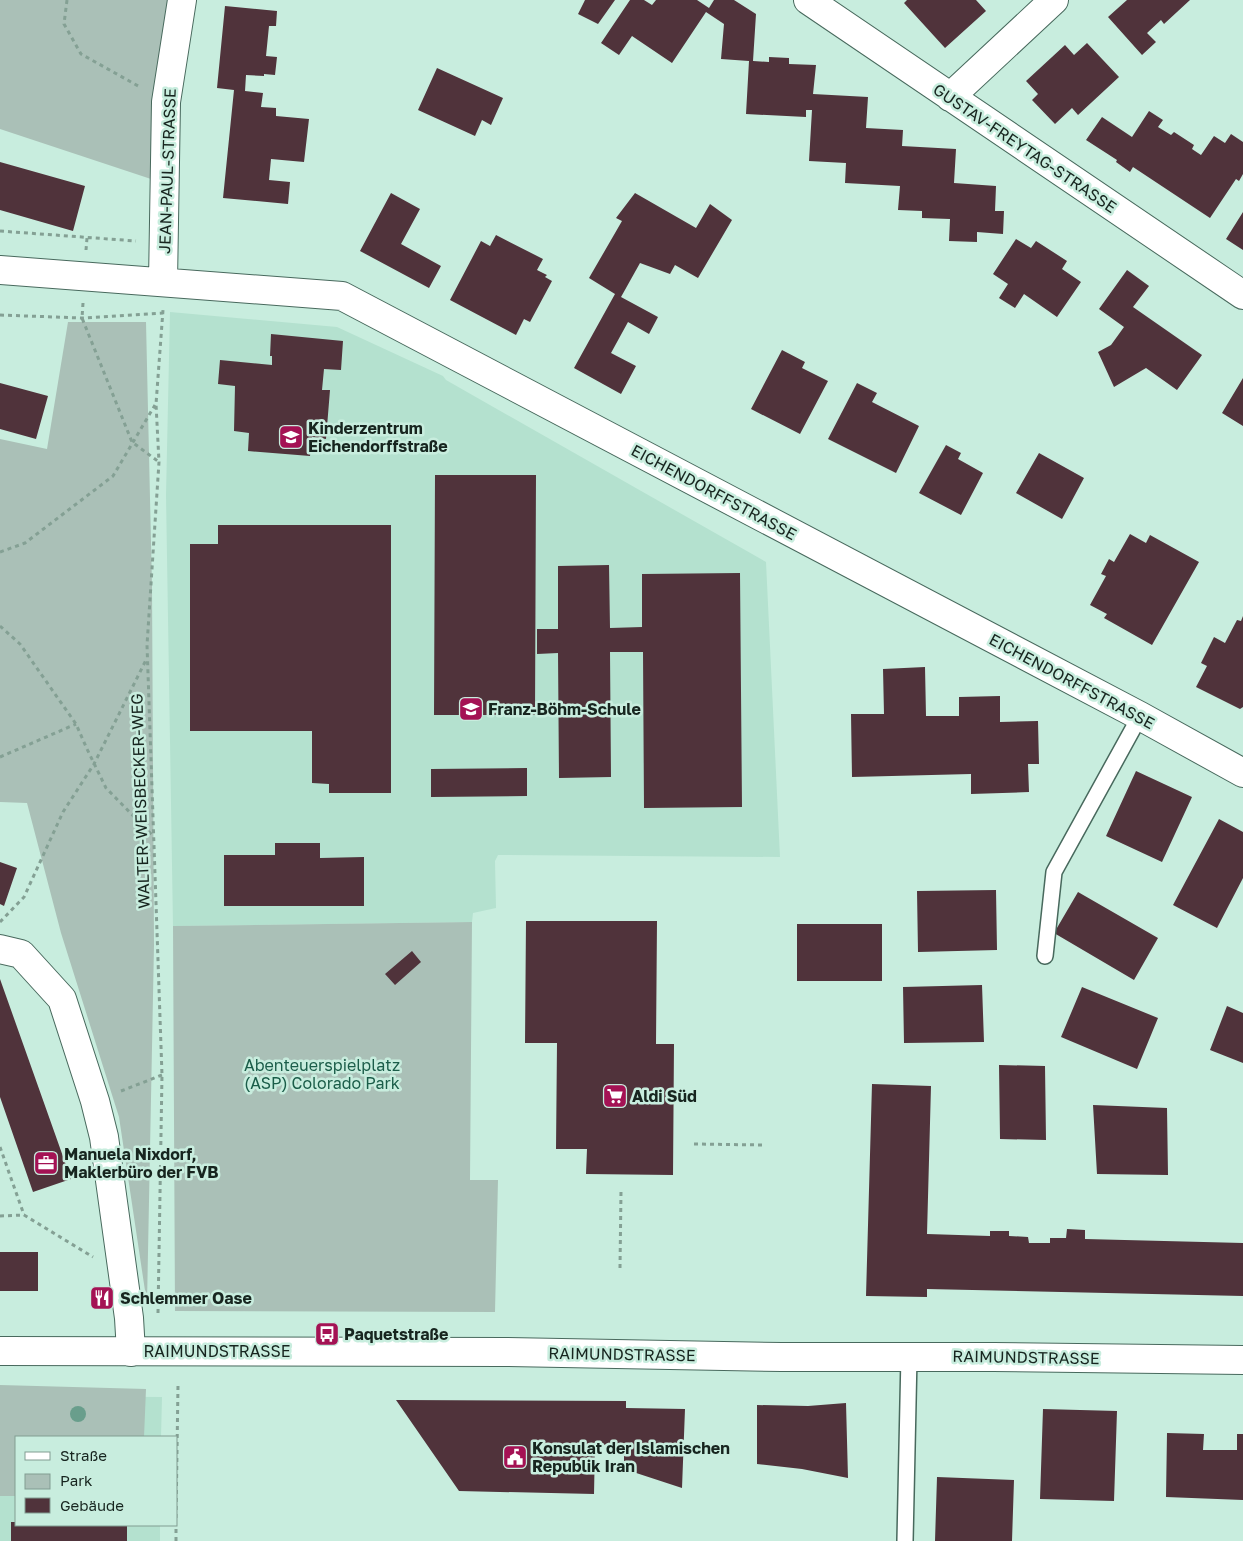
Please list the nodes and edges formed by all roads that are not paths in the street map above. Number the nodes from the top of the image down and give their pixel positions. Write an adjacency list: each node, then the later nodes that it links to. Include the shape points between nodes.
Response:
1 (182, 0): 6 (street, JEAN-PAUL-STRASSE, via 166,102)
2 (808, 0): 4 (street, GUSTAV-FREYTAG-STRASSE)
3 (1054, 0): 4 (street)
4 (950, 97): 7 (street, GUSTAV-FREYTAG-STRASSE)
5 (0, 270): 6 (street, EICHENDORFFSTRASSE)
6 (163, 282): 8 (street, EICHENDORFFSTRASSE, via 342,296)
7 (1243, 295)
8 (1140, 716): 9 (street, EICHENDORFFSTRASSE); 11 (lane, via 1054,872)
9 (1243, 773)
10 (0, 949): 13 (street, via 21,954 62,999 95,1101 105,1147)
11 (1045, 956)
12 (0, 1350): 13 (street, RAIMUNDSTRASSE)
13 (131, 1352): 14 (street, RAIMUNDSTRASSE)
14 (909, 1356): 15 (street, RAIMUNDSTRASSE); 16 (lane)
15 (1243, 1360)
16 (905, 1541)

